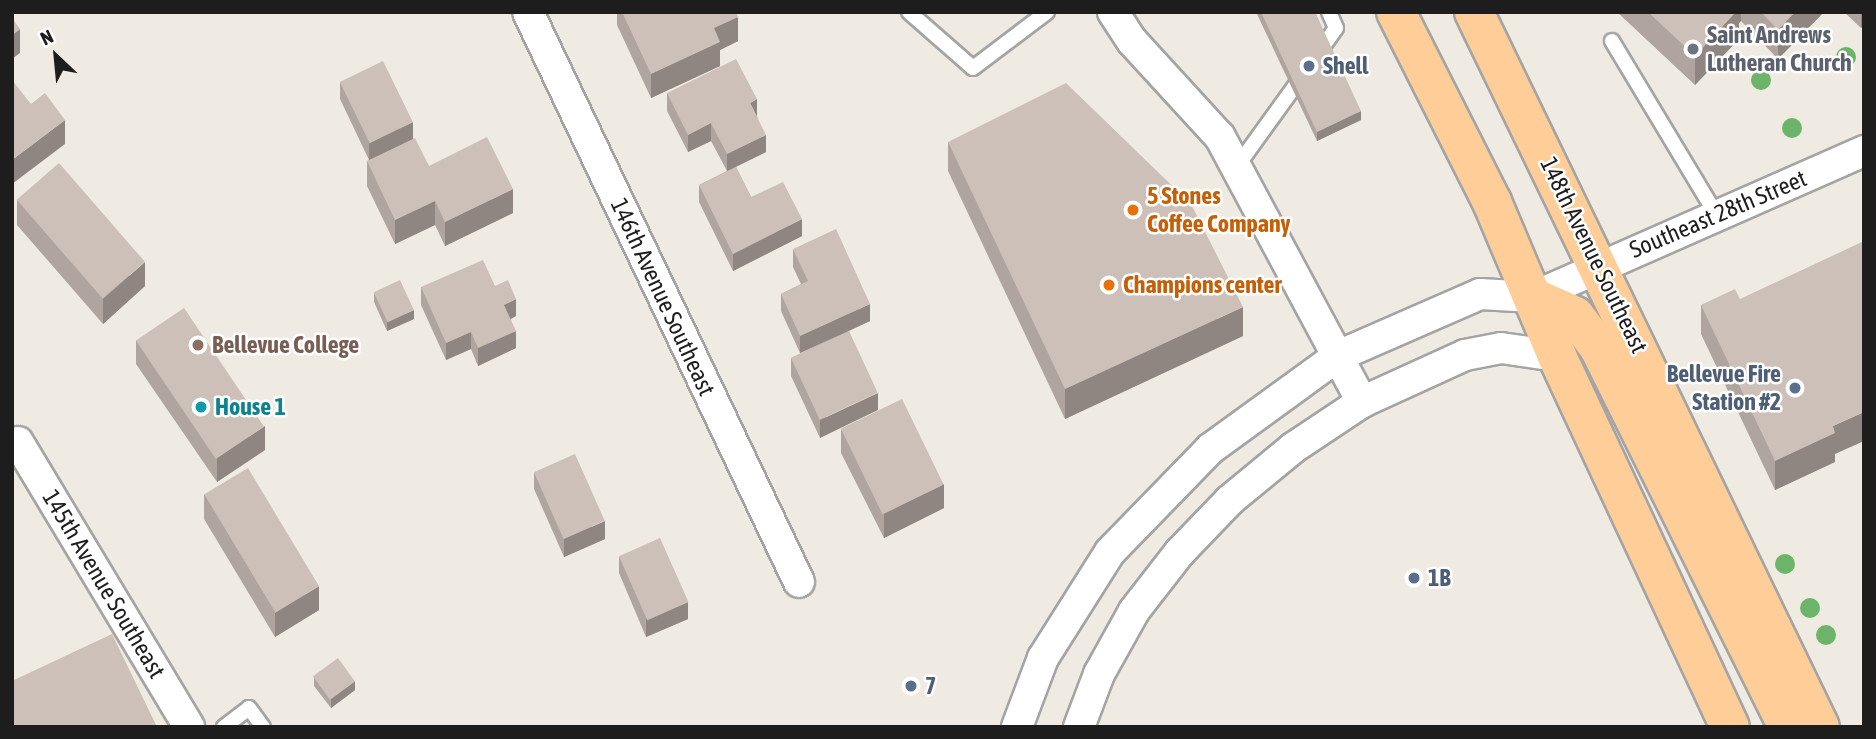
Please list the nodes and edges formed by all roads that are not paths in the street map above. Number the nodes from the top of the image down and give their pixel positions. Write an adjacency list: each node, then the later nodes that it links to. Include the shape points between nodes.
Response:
1 (528, 12): 18 (street, 146th Avenue Southeast)
2 (909, 12): 3 (lane, via 973,68)
3 (1047, 12)
4 (1113, 12): 10 (street, via 1132,41 1195,105)
5 (1329, 12): 10 (lane, via 1336,28)
6 (1396, 12): 13 (main road, via 1462,139)
7 (1474, 12): 12 (main road, 148th Avenue Southeast)
8 (1612, 41): 11 (lane)
9 (1864, 151): 11 (street, Southeast 28th Street)
10 (1238, 165): 14 (street)
11 (1716, 214): 12 (street, Southeast 28th Street)
12 (1599, 265): 13 (street, Southeast 28th Street); 26 (main road, 148th Avenue Southeast)
13 (1533, 297): 14 (street, Southeast 28th Street, via 1480,294); 15 (main road); 25 (main road, 148th Avenue Southeast, via 1575,316 1598,346)
14 (1338, 356): 16 (street); 22 (street, Southeast 28th Street, via 1210,449 1110,552 1043,658)
15 (1557, 356): 16 (street, via 1501,348 1465,355); 24 (main road)
16 (1362, 402): 23 (street, via 1240,491 1180,552 1135,611 1100,674)
17 (18, 442): 19 (street, 145th Avenue Southeast)
18 (799, 582)
19 (189, 727)
20 (224, 727): 21 (lane, via 249,708)
21 (263, 727)
22 (1017, 727)
23 (1079, 727)
24 (1730, 727)
25 (1788, 727)
26 (1820, 727)

